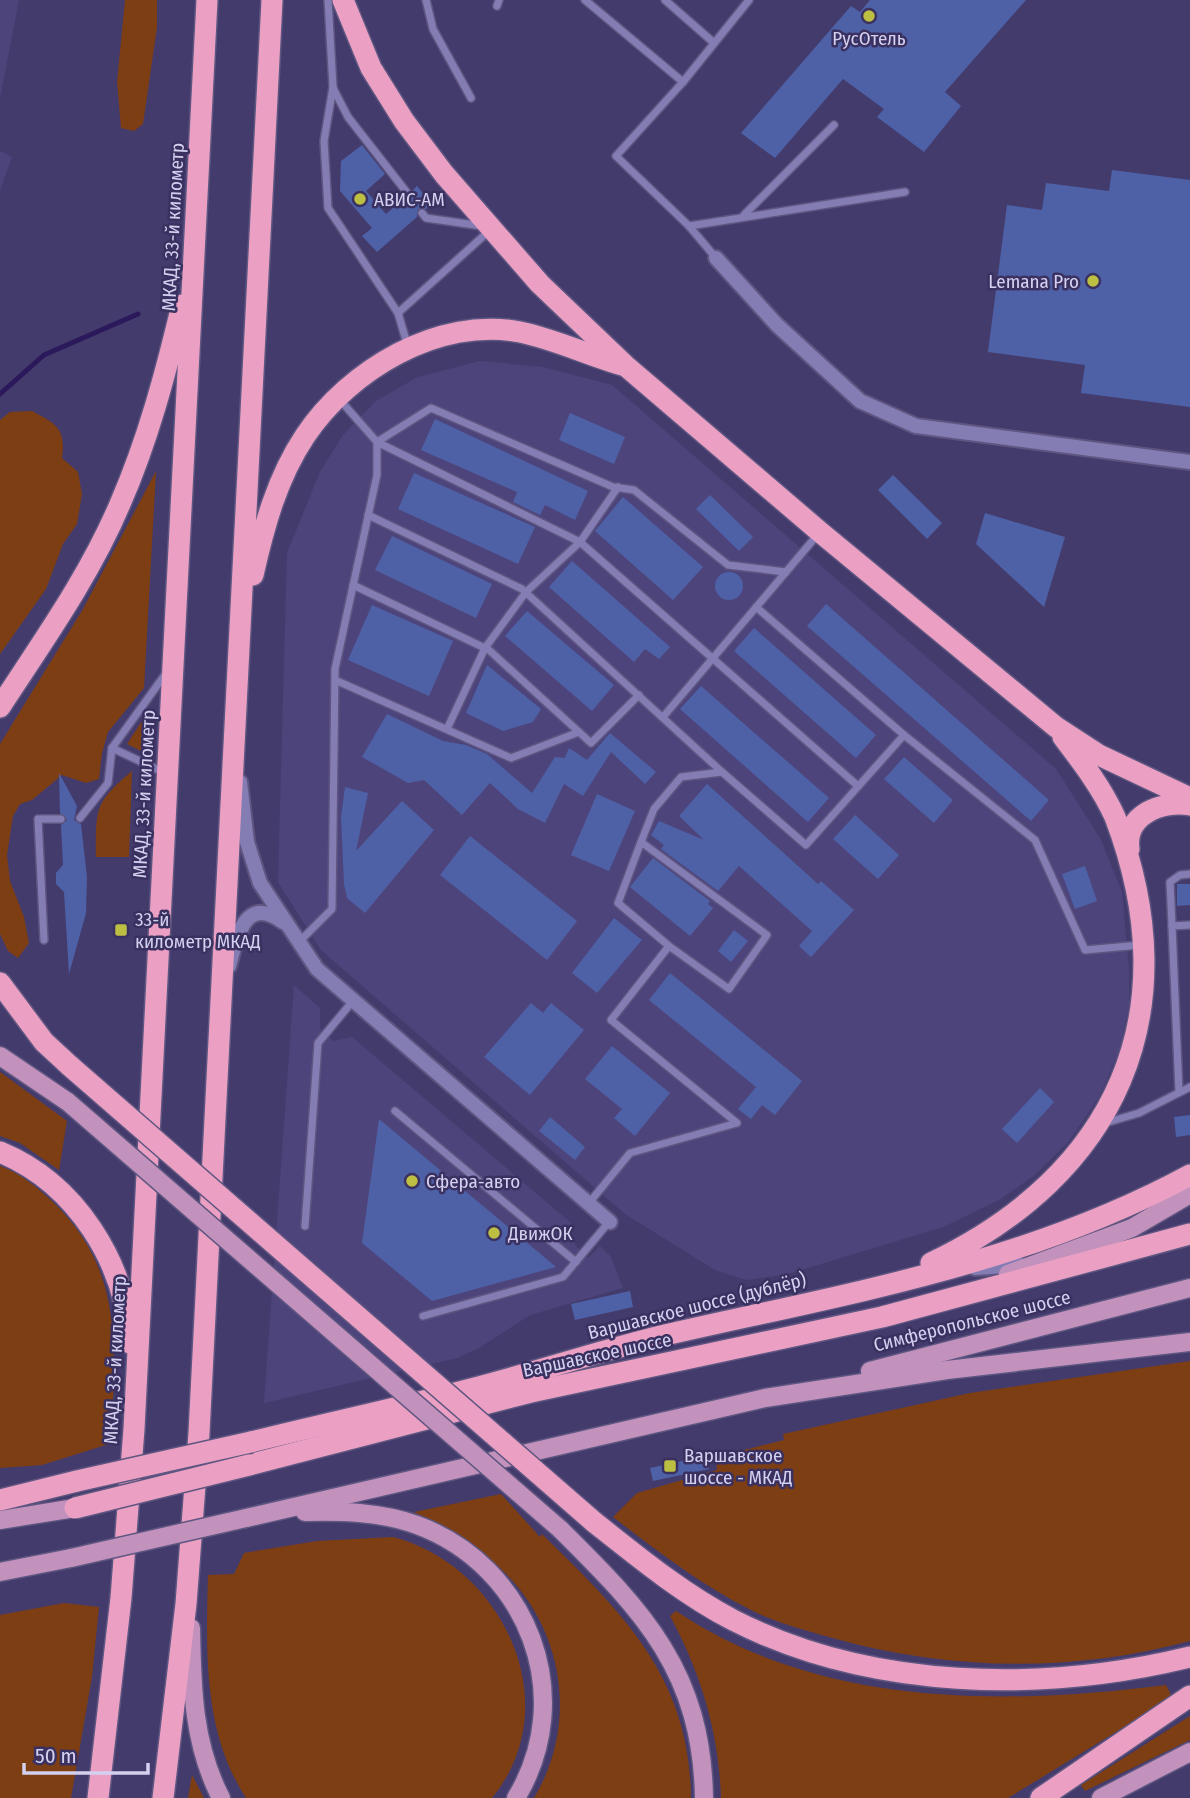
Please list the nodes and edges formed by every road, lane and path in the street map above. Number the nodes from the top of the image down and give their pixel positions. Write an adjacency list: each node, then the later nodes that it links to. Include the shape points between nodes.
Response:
1 (207, 0): 18 (highway, МКАД, 33-й километр)
2 (272, 0): 40 (highway)
3 (328, 0): 11 (lane)
4 (343, 0): 20 (highway, via 371,68 404,121)
5 (426, 0): 12 (lane, via 433,29)
6 (586, 0): 10 (lane)
7 (665, 0): 9 (lane)
8 (749, 0): 9 (lane)
9 (713, 42): 10 (lane)
10 (683, 82): 19 (lane, via 616,156)
11 (333, 87): 15 (lane, via 348,117); 22 (lane, via 324,141 328,208)
12 (471, 98)
13 (834, 125): 17 (lane)
14 (905, 192): 17 (lane)
15 (408, 194)
16 (422, 213): 20 (lane, via 426,218)
17 (744, 215): 19 (lane)
18 (196, 223): 38 (highway, МКАД, 33-й километр); 42 (highway, via 164,377 121,503 72,597)
19 (689, 226): 21 (lane)
20 (493, 228): 22 (lane); 24 (highway, via 540,284)
21 (716, 258): 27 (street, via 776,325 860,401 916,426)
22 (398, 313): 23 (lane)
23 (409, 349): 24 (highway, via 445,336 519,332); 25 (highway)
24 (626, 367): 30 (highway)
25 (338, 397): 26 (lane); 40 (highway, via 306,436 283,476 265,523 248,597)
26 (377, 442): 28 (lane, via 431,408); 29 (lane, via 377,475); 31 (lane)
27 (1190, 463)
28 (618, 487): 31 (lane); 32 (lane, via 634,490 728,565)
29 (368, 515): 33 (lane); 34 (lane)
30 (820, 532): 32 (lane); 44 (highway)
31 (580, 542): 34 (lane); 37 (lane)
32 (786, 572): 35 (lane)
33 (354, 585): 36 (lane); 39 (lane)
34 (526, 592): 36 (lane); 41 (lane)
35 (756, 607): 37 (lane); 48 (lane)
36 (485, 648): 46 (lane); 47 (lane)
37 (713, 658): 43 (lane); 52 (lane)
38 (173, 663): 49 (lane); 51 (highway, МКАД, 33-й километр)
39 (335, 680): 46 (lane); 64 (lane, via 332,909)
40 (237, 688): 45 (highway)
41 (639, 695): 43 (lane); 47 (lane, via 591,743)
42 (0, 706)
43 (663, 717): 50 (lane)
44 (1056, 727): 53 (highway, via 1099,755); 58 (highway, via 1093,777 1115,817)
45 (235, 729): 60 (street, via 247,842 260,883); 69 (highway)
46 (447, 729): 47 (lane, via 511,758)
47 (579, 732)
48 (904, 735): 52 (lane); 65 (lane, via 1035,840 1085,950)
49 (112, 748): 51 (lane); 55 (lane, via 108,783)
50 (722, 772): 52 (lane, via 806,845); 57 (lane, via 681,777 654,809)
51 (168, 775): 92 (highway, МКАД, 33-й километр)
52 (858, 786)
53 (1190, 798)
54 (1190, 805): 58 (highway, via 1167,804 1149,810 1133,824 1128,841)
55 (80, 818)
56 (61, 819): 63 (lane, via 38,819)
57 (641, 842): 66 (lane, via 618,903); 66 (lane, via 767,935 729,989)
58 (1131, 863): 65 (highway, via 1144,905)
59 (1190, 874): 62 (lane, via 1180,874 1170,882)
60 (284, 923): 64 (street); 69 (street, via 260,912 248,918 239,932)
61 (1190, 925): 62 (lane)
62 (1172, 926): 72 (lane)
63 (44, 940)
64 (298, 943): 68 (street, via 317,969)
65 (1148, 945): 74 (highway, via 1143,1022 1126,1079)
66 (669, 946): 78 (lane, via 611,1020 737,1123 630,1153)
67 (0, 984): 99 (highway, bridge, via 44,1042 70,1066 594,1522 670,1580 732,1619 779,1640 855,1662 934,1676 1024,1679 1081,1675)
68 (352, 1002): 78 (street); 80 (lane, via 318,1043)
69 (220, 1029): 96 (highway)
70 (0, 1056): 106 (main road, bridge, via 68,1102 561,1529 623,1591 665,1649 692,1714)
71 (1190, 1087): 72 (lane)
72 (1179, 1092): 74 (lane, via 1139,1113)
73 (396, 1111): 83 (lane)
74 (1105, 1123): 86 (highway, via 1058,1177 993,1231)
75 (0, 1152): 92 (highway, via 49,1180 102,1244 119,1286 130,1335)
76 (1190, 1175): 85 (highway, Варшавское шоссе (дублёр), via 1053,1238)
77 (1190, 1194): 84 (main road, Варшавское шоссе, via 1132,1228)
78 (589, 1204): 79 (street)
79 (610, 1222): 83 (lane)
80 (305, 1226)
81 (1190, 1234): 82 (highway, Симферопольское шоссе)
82 (1130, 1251): 84 (street); 89 (highway, Симферопольское шоссе)
83 (576, 1262): 88 (lane, via 563,1278)
84 (1038, 1264): 85 (street); 89 (main road, Варшавское шоссе)
85 (938, 1271): 86 (highway, Варшавское шоссе (дублёр))
86 (883, 1286): 93 (highway, Варшавское шоссе (дублёр), bridge, via 624,1345 491,1384)
87 (1190, 1288): 91 (main road, Симферопольское шоссе)
88 (423, 1316)
89 (882, 1317): 94 (highway, Варшавское шоссе, bridge, via 531,1392)
90 (1190, 1342): 91 (main road, via 935,1372)
91 (765, 1398): 95 (main road)
92 (134, 1429): 102 (highway, МКАД, 33-й километр)
93 (0, 1500)
94 (75, 1508): 97 (main road, Варшавское шоссе)
95 (246, 1518): 98 (main road, bridge); 105 (main road, via 344,1511 384,1516 446,1541 495,1581 534,1642 543,1675 545,1711 540,1745)
96 (193, 1519): 103 (highway); 104 (main road, via 191,1687 197,1737)
97 (0, 1520)
98 (0, 1572)
99 (1190, 1657)
100 (1190, 1696): 107 (highway)
101 (1190, 1752): 108 (main road)
102 (98, 1798)
103 (163, 1798)
104 (221, 1798)
105 (516, 1798)
106 (704, 1798)
107 (1041, 1798)
108 (1101, 1798)

